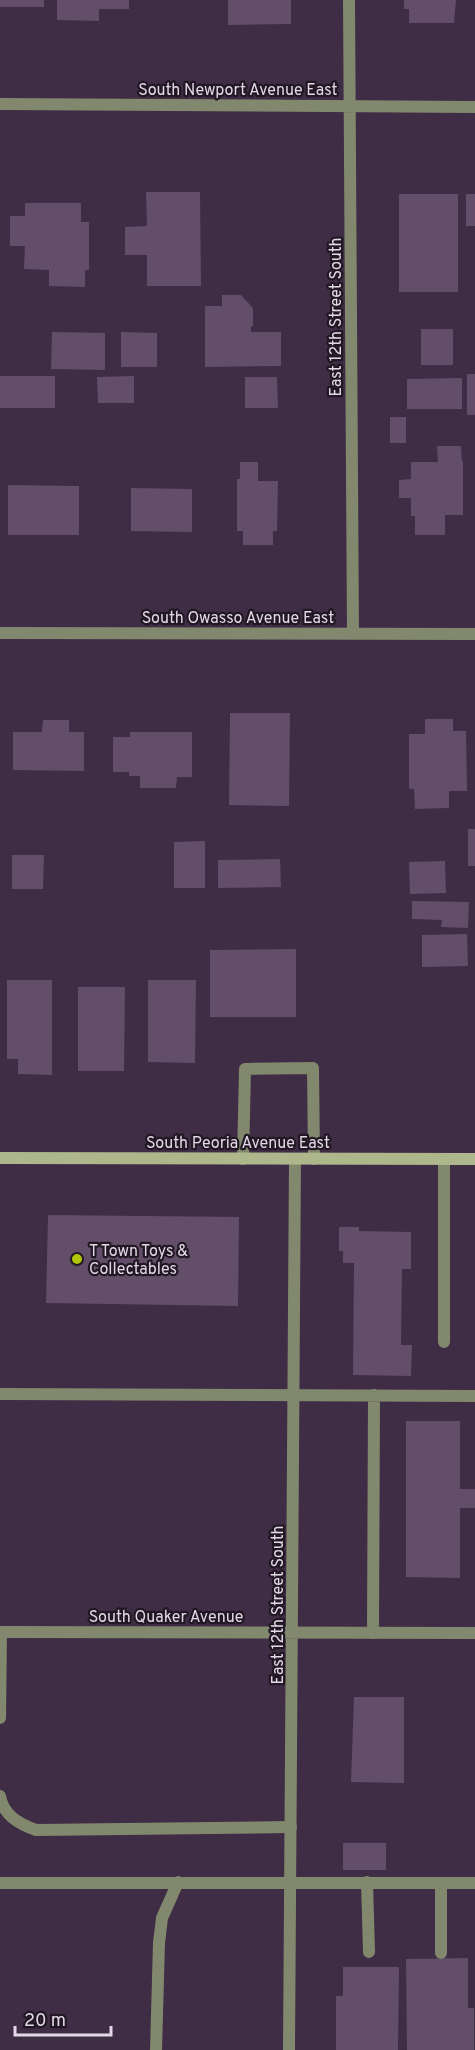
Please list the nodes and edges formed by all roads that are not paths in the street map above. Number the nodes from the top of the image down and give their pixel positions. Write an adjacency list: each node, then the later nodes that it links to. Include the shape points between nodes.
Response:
1 (349, 0): 3 (street, East 12th Street South)
2 (0, 104): 3 (street, South Newport Avenue East)
3 (350, 106): 4 (street, South Newport Avenue East); 6 (street, East 12th Street South)
4 (475, 107)
5 (0, 633): 6 (street, South Owasso Avenue East)
6 (353, 634): 7 (street, South Owasso Avenue East)
7 (475, 634)
8 (0, 1158): 9 (main road, South Peoria Avenue East)
9 (243, 1159): 10 (main road, South Peoria Avenue East); 11 (street, via 245,1069 313,1068)
10 (295, 1159): 11 (main road, South Peoria Avenue East); 16 (street, East 12th Street South)
11 (314, 1159): 12 (main road, South Peoria Avenue East)
12 (444, 1159): 13 (main road, South Peoria Avenue East); 14 (street)
13 (475, 1159)
14 (444, 1342)
15 (0, 1394): 16 (street)
16 (294, 1395): 17 (street); 20 (street, East 12th Street South)
17 (374, 1395): 18 (street); 21 (street)
18 (475, 1396)
19 (1, 1632): 20 (street, South Quaker Avenue); 23 (street)
20 (294, 1633): 21 (street, South Quaker Avenue); 25 (street, East 12th Street South)
21 (373, 1633): 22 (street, South Quaker Avenue)
22 (475, 1633)
23 (0, 1718)
24 (0, 1796): 25 (street, via 1,1806 18,1823 36,1830)
25 (291, 1827): 27 (street, East 12th Street South)
26 (178, 1882): 27 (street); 29 (street); 34 (street, via 162,1918)
27 (290, 1882): 28 (street); 35 (street, East 12th Street South)
28 (367, 1882): 30 (street); 32 (street)
29 (0, 1883)
30 (441, 1883): 31 (street); 33 (street)
31 (475, 1883)
32 (369, 1952)
33 (441, 1953)
34 (156, 2050)
35 (290, 2050)

